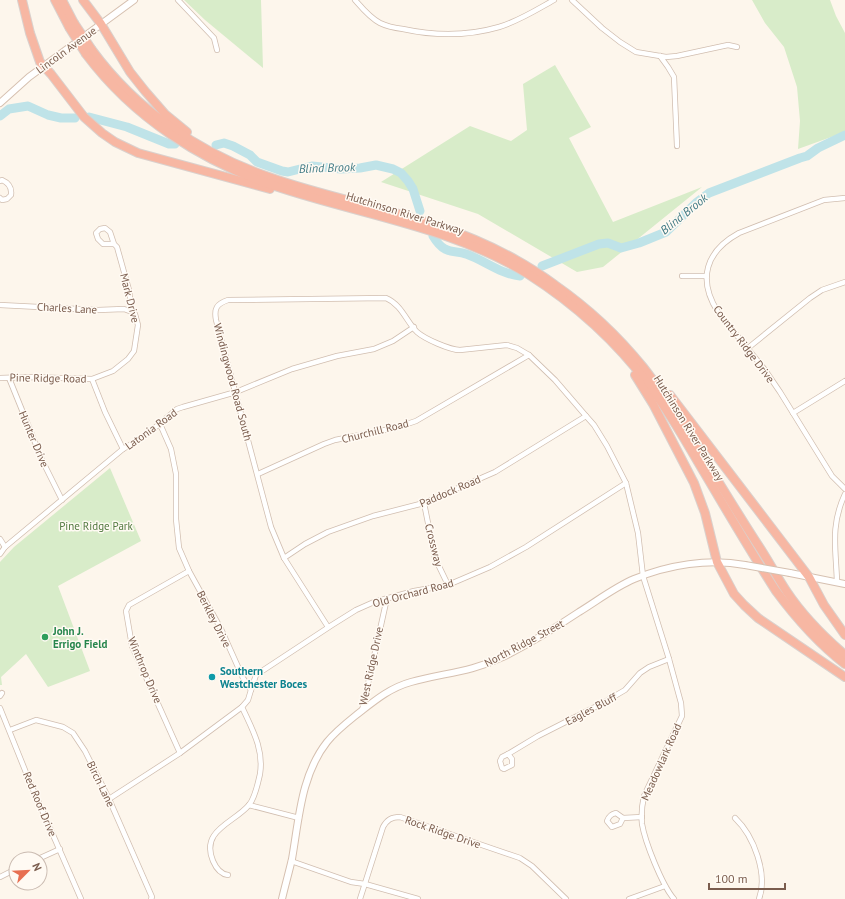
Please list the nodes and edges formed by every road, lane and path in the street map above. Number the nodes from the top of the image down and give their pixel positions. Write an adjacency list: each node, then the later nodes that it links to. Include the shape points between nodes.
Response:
1 (22, 0): 16 (highway, via 36,54)
2 (55, 0): 11 (highway, Hutchinson River Parkway)
3 (62, 0): 11 (highway, Hutchinson River Parkway)
4 (83, 0): 10 (highway)
5 (134, 0): 10 (street, Lincoln Avenue)
6 (178, 0): 13 (street, via 214,38)
7 (355, 0): 8 (street, via 380,23 423,33 443,34 469,33 499,27)
8 (554, 0)
9 (572, 0): 15 (street, via 628,48)
10 (101, 24): 16 (street, Lincoln Avenue); 19 (highway, via 133,77 170,118 202,142)
11 (71, 25): 14 (highway, Hutchinson River Parkway, bridge)
12 (738, 47): 15 (street, via 728,45 677,56)
13 (217, 50)
14 (89, 52): 19 (highway, Hutchinson River Parkway, via 134,98 156,116 186,137); 23 (highway, Hutchinson River Parkway, via 106,78 125,98 161,128 208,157 264,182)
15 (660, 56): 18 (street, via 674,77)
16 (44, 66): 17 (street, Lincoln Avenue); 23 (highway, via 84,117 98,130 138,153 305,199)
17 (0, 103)
18 (677, 146)
19 (243, 167): 32 (highway, Hutchinson River Parkway, via 295,185 429,222 481,242 515,259 554,284 584,306)
20 (0, 181): 21 (street, via 8,182 12,195 7,199)
21 (0, 198)
22 (845, 198): 26 (street, Country Ridge Drive, via 824,200 729,238 713,255)
23 (342, 205): 30 (highway, Hutchinson River Parkway, via 428,229 480,249 537,280)
24 (114, 244): 29 (street, Mark Drive, via 129,290)
25 (682, 276): 26 (street)
26 (706, 276): 33 (street, Country Ridge Drive, via 711,301)
27 (845, 282): 33 (street, via 822,290 810,298)
28 (0, 305): 29 (street, Charles Lane)
29 (132, 312): 37 (street, Mark Drive, via 138,325 134,351 113,371)
30 (588, 319): 54 (highway, via 630,367 661,419 696,489 705,513); 66 (highway, Hutchinson River Parkway, via 627,358 661,401 782,599 812,634)
31 (414, 327): 34 (street, Meadowlark Road, via 418,333 454,350 507,344); 39 (street, Latonia Road, via 393,341 374,349 292,369); 39 (street, Windingwood Road South, via 400,308 386,298 236,299 223,302 214,312)
32 (618, 338): 57 (highway, via 652,371); 64 (highway, Hutchinson River Parkway, via 665,396 792,599 822,634)
33 (748, 348): 40 (street, Country Ridge Drive)
34 (529, 355): 41 (street, Meadowlark Road); 44 (street, Churchill Road, via 416,421 395,428 335,440)
35 (0, 378): 36 (street, Pine Ridge Road)
36 (9, 378): 37 (street, Pine Ridge Road); 48 (street, Hunter Drive, via 43,462)
37 (92, 379): 43 (street, Pine Ridge Road)
38 (845, 381): 40 (street)
39 (236, 392): 42 (street, Latonia Road, via 183,407); 44 (street, Windingwood Road South)
40 (793, 413): 46 (street, Country Ridge Drive, via 832,476)
41 (586, 416): 45 (street, Meadowlark Road, via 607,446); 49 (street, Paddock Road, via 495,472)
42 (160, 424): 43 (street, Latonia Road); 55 (street, Berkley Drive, via 171,449 176,474 179,548)
43 (123, 449): 48 (street, Latonia Road)
44 (258, 474): 53 (street, Windingwood Road South, via 271,527)
45 (626, 483): 56 (street, Meadowlark Road, via 638,533); 60 (street, Old Orchard Road, via 526,547 490,567)
46 (845, 489)
47 (845, 494): 58 (street, via 837,517 835,533)
48 (62, 500): 51 (street, Latonia Road)
49 (424, 503): 53 (street, Paddock Road, via 373,516 328,532); 60 (street, Crossway, via 435,558)
50 (0, 539): 51 (street)
51 (4, 547): 52 (street)
52 (0, 554)
53 (284, 558): 62 (street, Windingwood Road South)
54 (717, 562): 56 (street, North Ridge Street, via 685,565); 57 (street, North Ridge Street, bridge); 67 (highway, via 731,589 750,612)
55 (189, 571): 68 (street, Berkley Drive); 73 (street, Winthrop Drive, via 130,605 126,611 132,646)
56 (643, 576): 65 (street, Meadowlark Road); 71 (street, North Ridge Street, via 632,580 503,657 477,668 398,686 380,696)
57 (809, 577): 58 (street, North Ridge Street); 63 (highway)
58 (837, 582): 59 (street, North Ridge Street)
59 (845, 584)
60 (448, 585): 61 (street, Old Orchard Road)
61 (387, 598): 62 (street, Old Orchard Road, via 356,610); 71 (street, West Ridge Drive)
62 (328, 627): 68 (street, Old Orchard Road, via 256,675)
63 (845, 635)
64 (845, 655)
65 (669, 659): 74 (street, Eagles Bluff, via 640,673 625,690); 77 (street, Meadowlark Road, via 682,716 644,796)
66 (845, 664)
67 (845, 677)
68 (251, 690): 69 (street, via 248,700)
69 (242, 707): 73 (street); 76 (street, via 260,752 261,762)
70 (0, 708): 72 (street, Red Roof Drive)
71 (362, 711): 78 (street, North Ridge Street, via 335,733 322,750 302,796)
72 (10, 730): 75 (street, Birch Lane, via 36,720 63,727 73,733); 81 (street, Red Roof Drive)
73 (180, 753): 75 (street)
74 (508, 754)
75 (109, 799): 88 (street, Birch Lane)
76 (249, 805): 78 (street); 84 (street, via 223,825 212,841 211,856 215,866 220,872)
77 (642, 817): 79 (street); 86 (street, Meadowlark Road, via 647,840)
78 (299, 818): 83 (street, North Ridge Street)
79 (623, 818)
80 (735, 818): 95 (street, via 744,826 751,839 760,866 762,885)
81 (60, 849): 82 (street); 87 (street, Red Roof Drive)
82 (48, 854)
83 (291, 861): 85 (street, via 351,882); 89 (street, North Ridge Street)
84 (228, 875)
85 (365, 884): 90 (street, Rock Ridge Drive); 91 (street); 92 (street, Rock Ridge Drive, via 383,827 389,819 400,817 520,858 532,866)
86 (665, 886): 93 (street); 94 (street, Meadowlark Road)
87 (82, 899)
88 (151, 899)
89 (282, 899)
90 (360, 899)
91 (418, 899)
92 (566, 899)
93 (630, 899)
94 (674, 899)
95 (759, 899)

